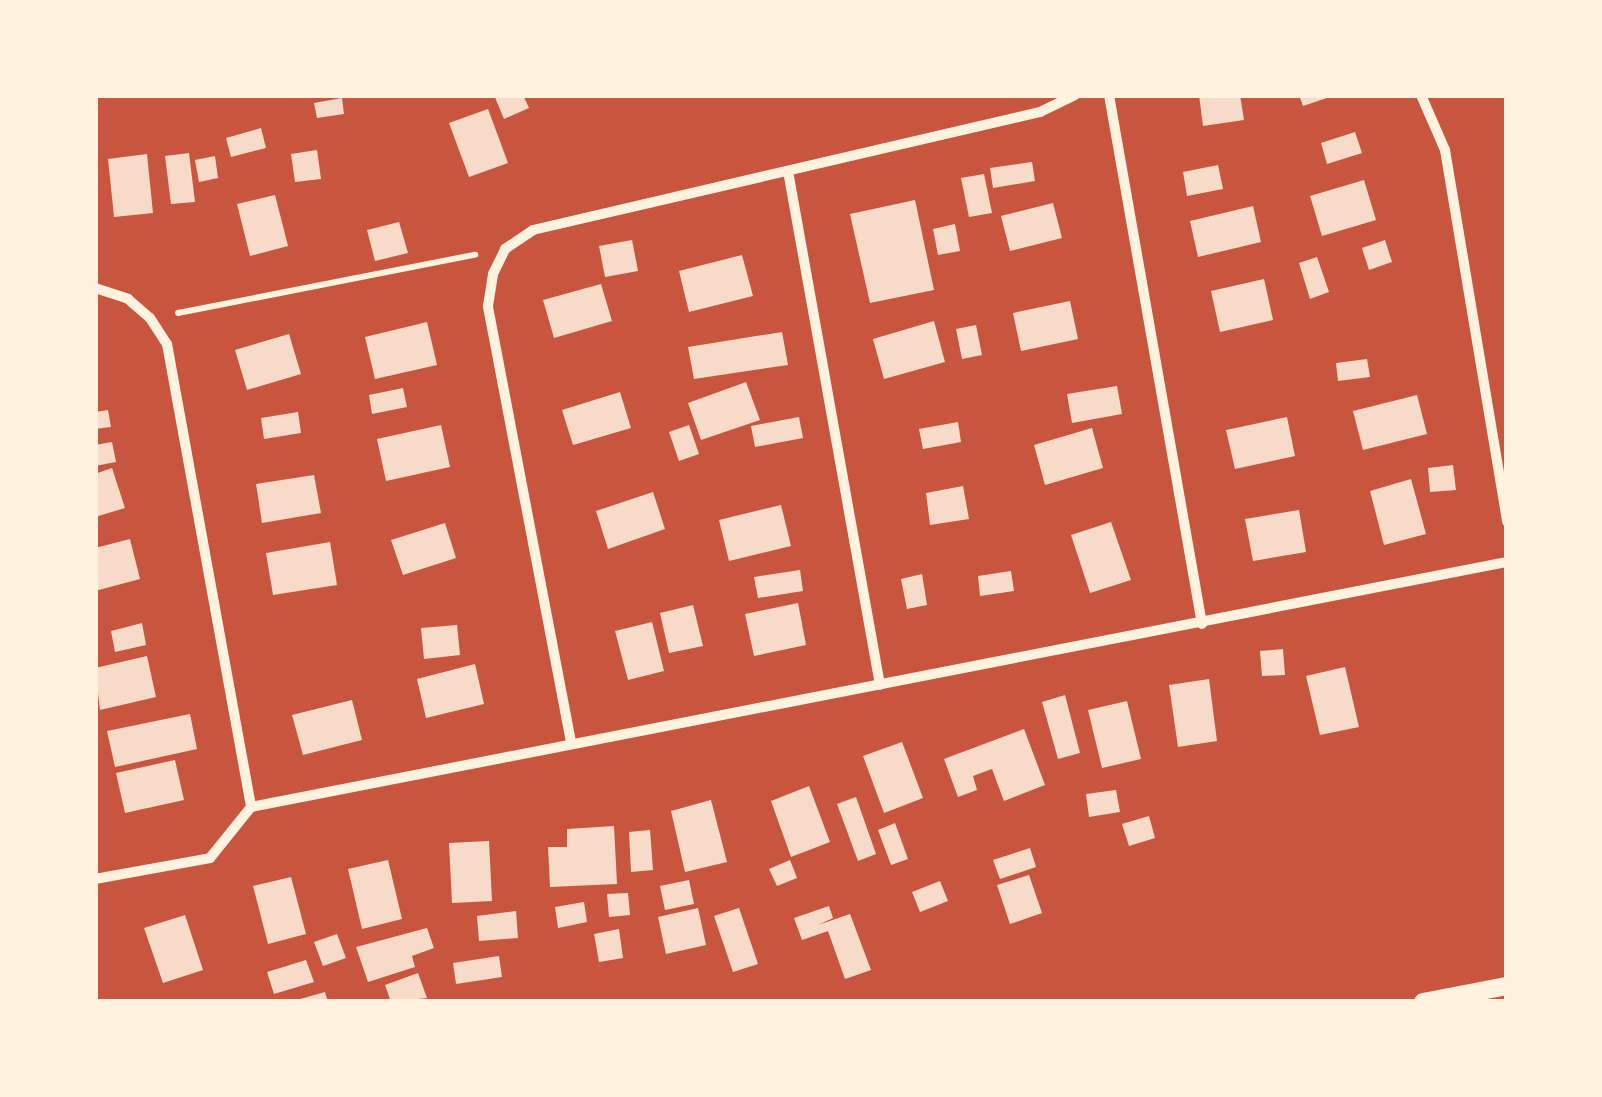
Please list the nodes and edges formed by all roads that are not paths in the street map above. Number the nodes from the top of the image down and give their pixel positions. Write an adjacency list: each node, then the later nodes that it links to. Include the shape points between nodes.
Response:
1 (1075, 95): 4 (street, via 1040,112)
2 (1109, 95): 8 (street)
3 (1421, 95): 6 (street, via 1445,150)
4 (788, 172): 9 (street); 10 (street, via 533,230 505,250 493,274 488,306)
5 (95, 288): 11 (street, via 128,299 167,344)
6 (1507, 522)
7 (1507, 562): 8 (street)
8 (1202, 624): 9 (street)
9 (880, 685): 10 (street)
10 (571, 742): 11 (street)
11 (251, 807): 12 (street, via 210,858)
12 (95, 879)
13 (1507, 986): 14 (street)
14 (1423, 1002)

